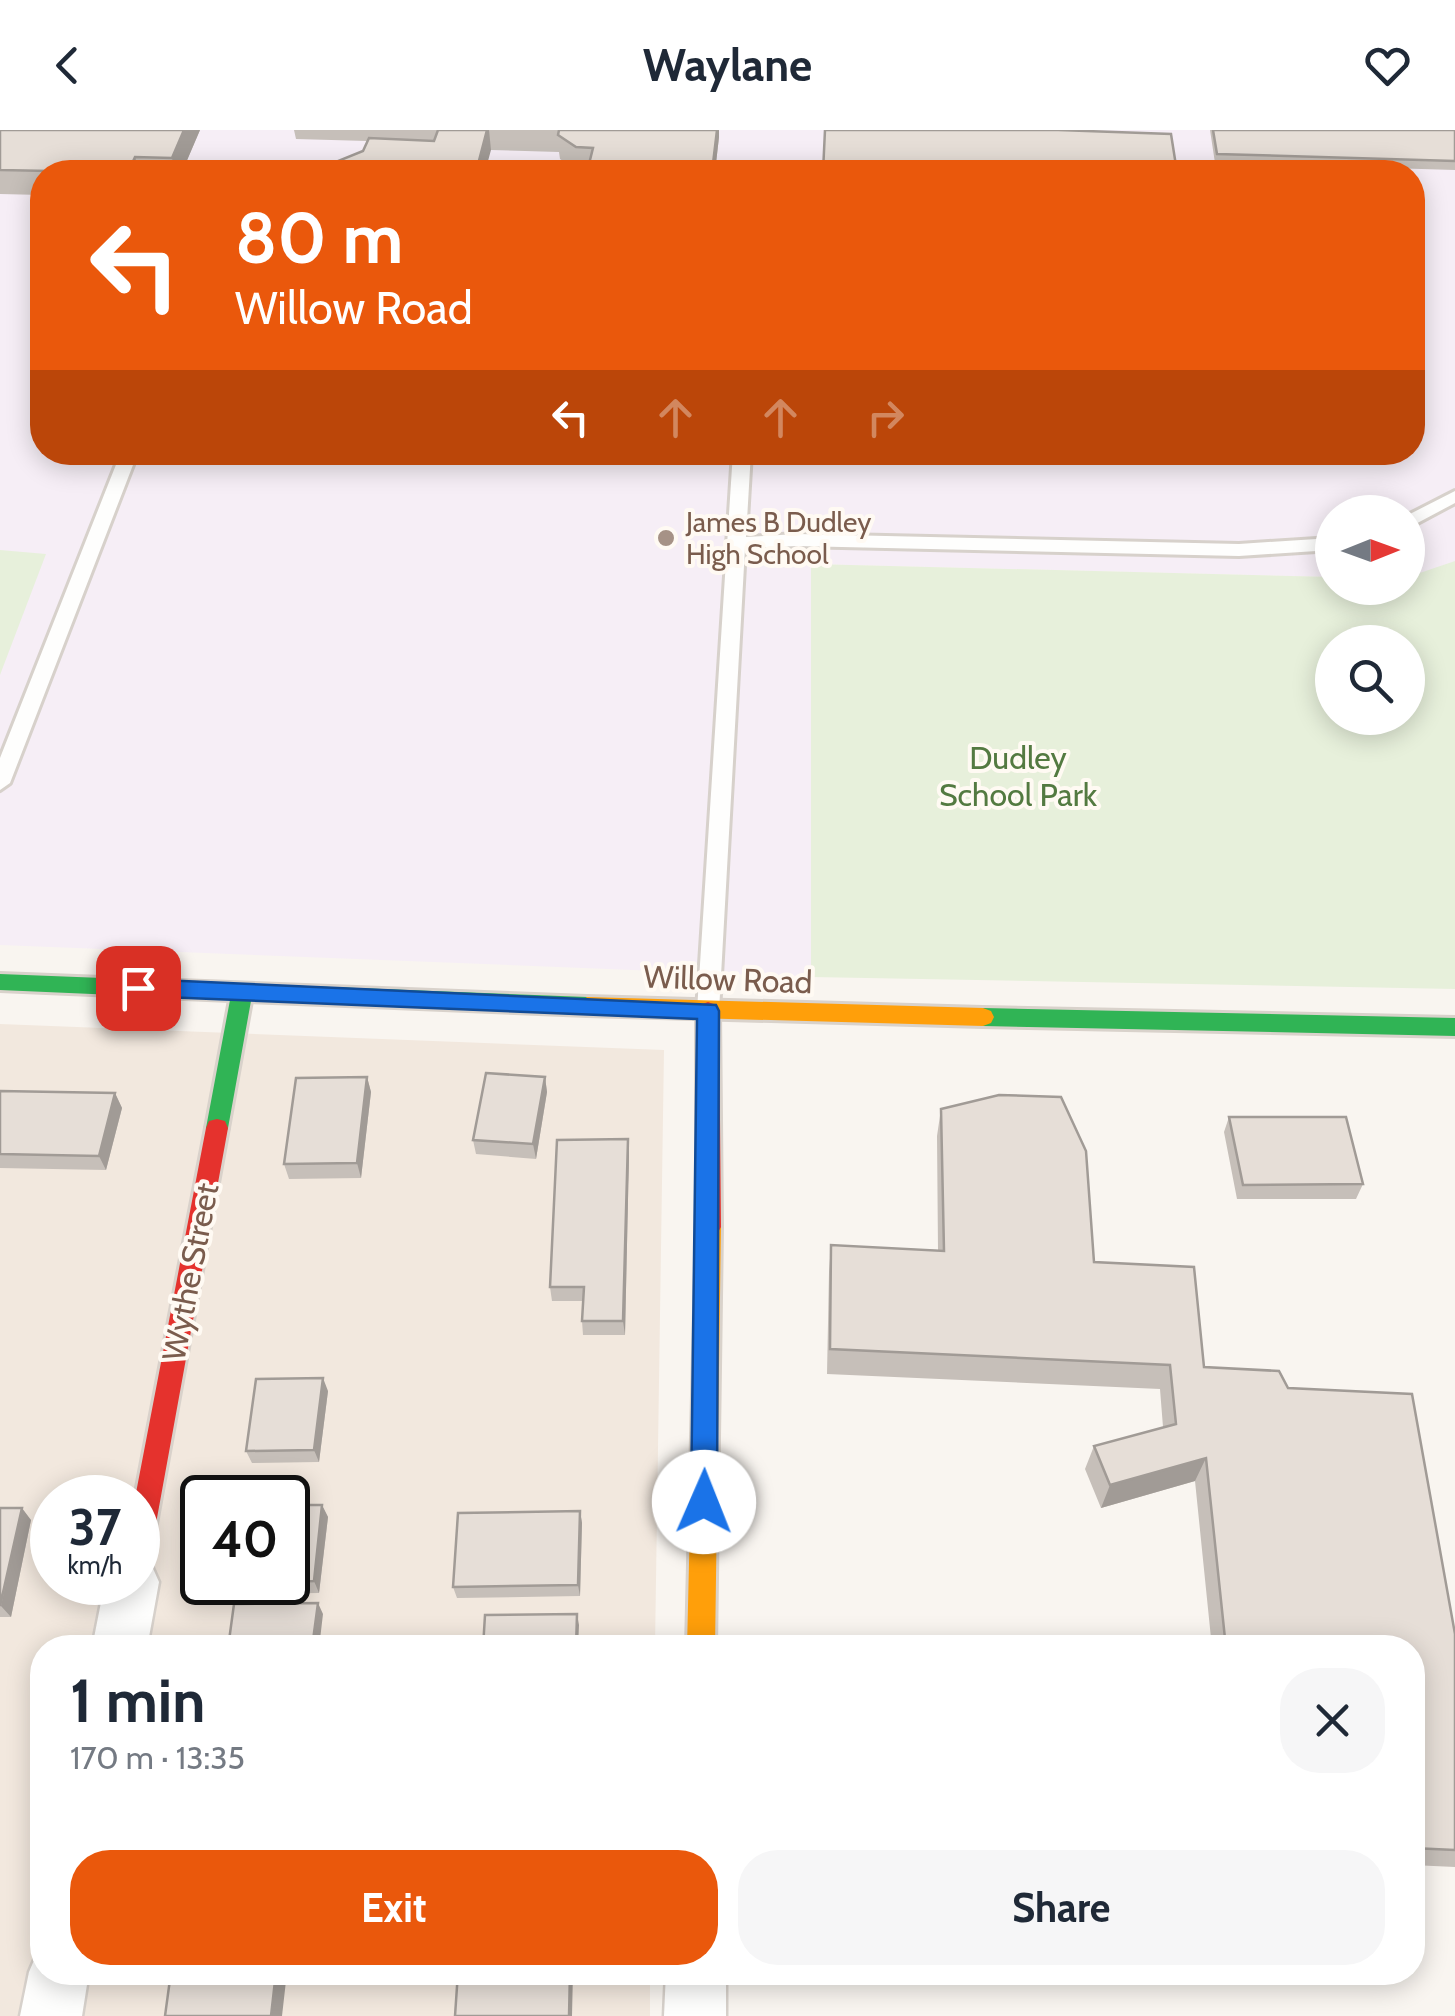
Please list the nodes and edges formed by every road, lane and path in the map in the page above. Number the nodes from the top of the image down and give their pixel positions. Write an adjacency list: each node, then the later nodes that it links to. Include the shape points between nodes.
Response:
1 (125, 465): 7 (lane)
2 (741, 465): 5 (lane)
3 (1455, 496): 4 (lane)
4 (1425, 513)
5 (736, 543): 6 (lane, via 1240,550); 10 (lane)
6 (1315, 545)
7 (0, 784)
8 (0, 982): 9 (street, Willow Road)
9 (242, 992): 10 (street, Willow Road); 12 (street, Wythe Street)
10 (708, 1011): 11 (street, Willow Road); 15 (street)
11 (1455, 1027)
12 (152, 1475)
13 (128, 1605): 14 (street)
14 (122, 1635)
15 (702, 1635)
16 (57, 1985): 18 (street)
17 (696, 1985): 19 (street)
18 (51, 2016)
19 (696, 2016)

